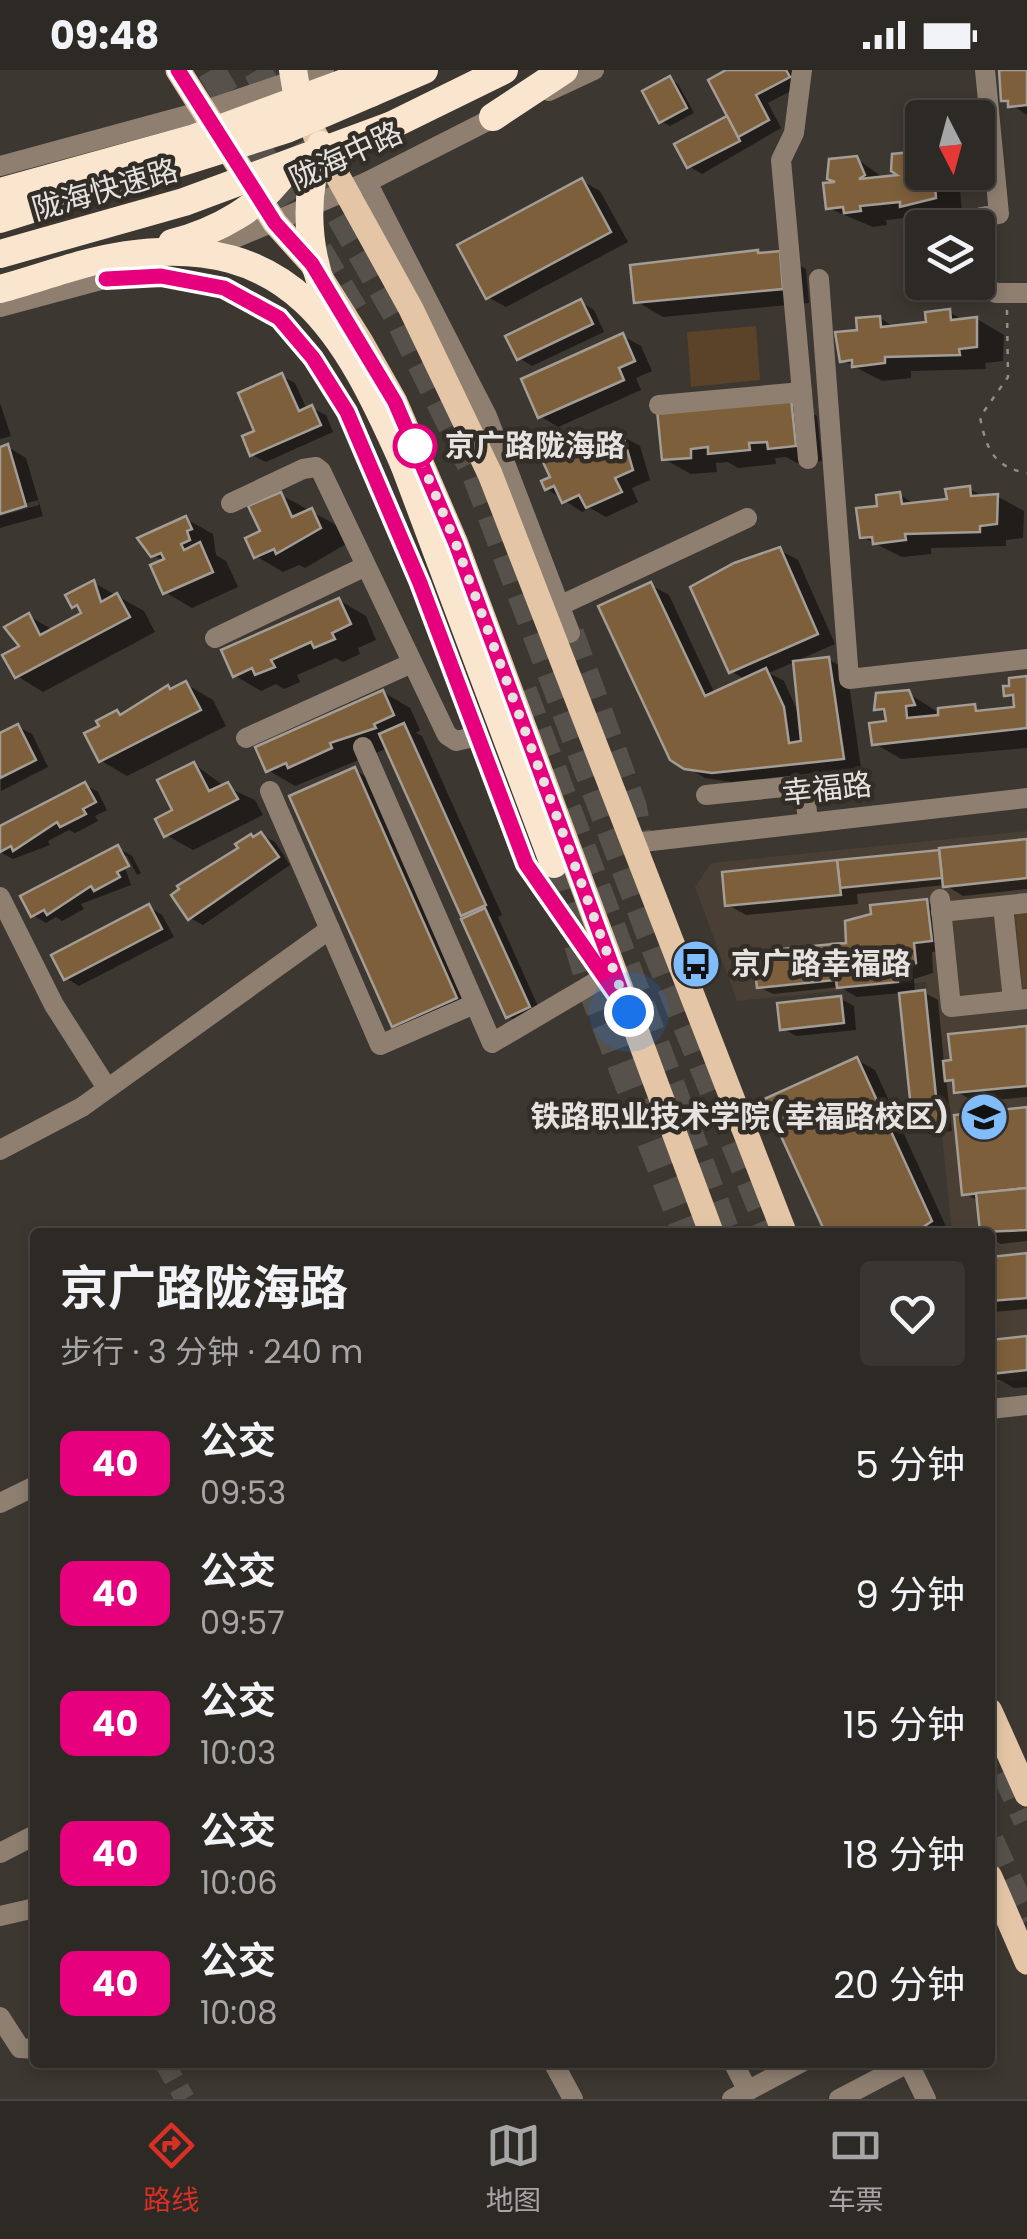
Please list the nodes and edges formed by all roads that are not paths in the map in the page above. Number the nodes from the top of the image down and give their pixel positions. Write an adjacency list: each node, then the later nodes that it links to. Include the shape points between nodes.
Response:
1 (178, 70): 12 (main road)
2 (324, 70): 11 (street)
3 (364, 70): 26 (highway, bridge, via 324,135 308,235 325,296)
4 (378, 70): 16 (highway, bridge, via 196,138)
5 (424, 70): 18 (highway, 陇海快速路, bridge, via 287,129)
6 (504, 70): 20 (highway, 陇海快速路, bridge, via 344,146 184,202)
7 (564, 70): 13 (highway)
8 (594, 70): 13 (street, 陇海中路)
9 (802, 70): 27 (street, via 794,134 781,160)
10 (985, 70): 17 (street)
11 (287, 75): 12 (street); 15 (main road); 21 (highway, bridge, via 302,102 299,150 269,191 211,230)
12 (203, 112): 14 (street); 19 (main road)
13 (494, 118): 15 (street, 陇海中路)
14 (0, 166)
15 (356, 186): 19 (street, 陇海中路); 33 (street, via 488,416); 45 (main road, via 476,441)
16 (0, 192)
17 (995, 215)
18 (0, 219)
19 (275, 223): 23 (street, 陇海中路); 54 (main road, via 312,264 361,342 417,451)
20 (0, 254)
21 (122, 255): 24 (highway, bridge); 26 (highway, bridge, via 198,250 248,263 301,297)
22 (819, 278): 36 (street, via 849,679)
23 (106, 279): 25 (street, 陇海中路); 38 (street, via 161,276 224,288 279,318 313,358 347,412)
24 (0, 289)
25 (0, 307)
26 (354, 357): 46 (highway, bridge, via 404,464)
27 (802, 392): 28 (street); 29 (street)
28 (659, 405)
29 (808, 459)
30 (230, 503): 32 (street, via 316,467)
31 (747, 518): 33 (street)
32 (366, 566): 35 (street); 37 (street)
33 (559, 606): 34 (street)
34 (570, 633)
35 (215, 638)
36 (1027, 660)
37 (412, 663): 38 (street, via 447,735 456,741); 39 (street)
38 (478, 736): 51 (street, via 526,864)
39 (246, 738)
40 (363, 748): 53 (street)
41 (270, 791): 50 (street)
42 (706, 795): 44 (street, via 804,785)
43 (1027, 798): 44 (street, 幸福路)
44 (808, 821): 45 (street, 幸福路)
45 (634, 843): 58 (main road)
46 (554, 864)
47 (0, 898): 55 (street)
48 (1027, 903): 49 (street)
49 (1003, 906): 52 (street); 52 (street, via 940,906 951,1007)
50 (330, 929): 53 (street, via 380,1045); 55 (street)
51 (604, 977): 53 (street, via 498,1042 483,1032); 54 (street)
52 (1020, 1000)
53 (472, 1005)
54 (629, 1012): 57 (main road)
55 (106, 1088): 56 (street)
56 (0, 1150)
57 (710, 1228)
58 (782, 1228)
59 (1027, 1405): 60 (street)
60 (995, 1408)
61 (30, 1488): 62 (street)
62 (0, 1503)
63 (995, 1721): 64 (main road)
64 (1027, 1794)
65 (30, 1838): 66 (street)
66 (0, 1853)
67 (995, 1889): 70 (main road)
68 (30, 1909): 69 (street)
69 (0, 1916)
70 (1027, 1962)
71 (0, 2017): 72 (street, via 20,2048)
72 (30, 2049)
73 (556, 2068): 79 (street)
74 (734, 2068): 78 (street)
75 (791, 2068): 78 (street)
76 (898, 2068): 80 (street)
77 (910, 2068): 81 (street)
78 (740, 2095)
79 (573, 2099)
80 (839, 2099)
81 (926, 2099)

